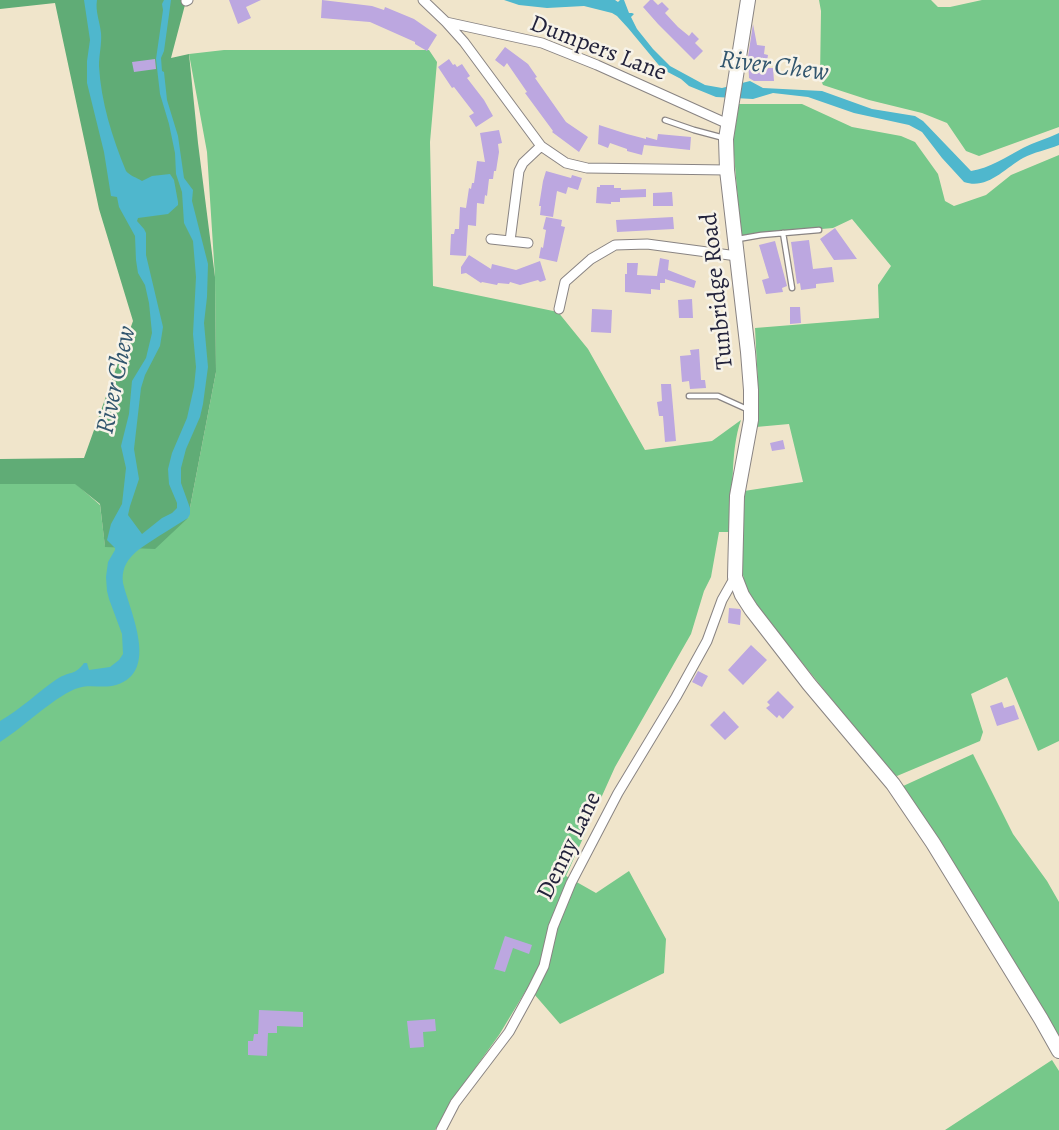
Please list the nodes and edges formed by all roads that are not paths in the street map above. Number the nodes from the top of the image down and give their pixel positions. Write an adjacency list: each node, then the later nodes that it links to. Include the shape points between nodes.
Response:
1 (423, 0): 3 (street)
2 (748, 0): 5 (street, Tunbridge Road)
3 (446, 22): 5 (street, Dumpers Lane, via 542,43); 7 (street)
4 (665, 120): 6 (lane)
5 (728, 124): 6 (street, Tunbridge Road)
6 (726, 139): 8 (street, Tunbridge Road)
7 (541, 146): 8 (street, via 566,163 587,168); 13 (street, via 519,171)
8 (727, 170): 12 (street, Tunbridge Road)
9 (819, 230): 10 (lane)
10 (783, 233): 12 (lane); 16 (lane)
11 (491, 239): 13 (street)
12 (735, 239): 15 (street, Tunbridge Road)
13 (510, 241): 14 (street)
14 (528, 243)
15 (737, 255): 17 (street, via 615,244 565,282); 19 (street, Tunbridge Road)
16 (792, 288)
17 (559, 309)
18 (689, 396): 19 (lane, via 718,396)
19 (751, 411): 20 (street, Tunbridge Road, via 737,496)
20 (735, 577): 21 (street, via 742,595 808,684 893,784); 22 (street, Denny Lane, via 676,698 618,793 571,883 553,927 544,966 532,990 509,1032 455,1103)
21 (1059, 1051)
22 (441, 1130)

